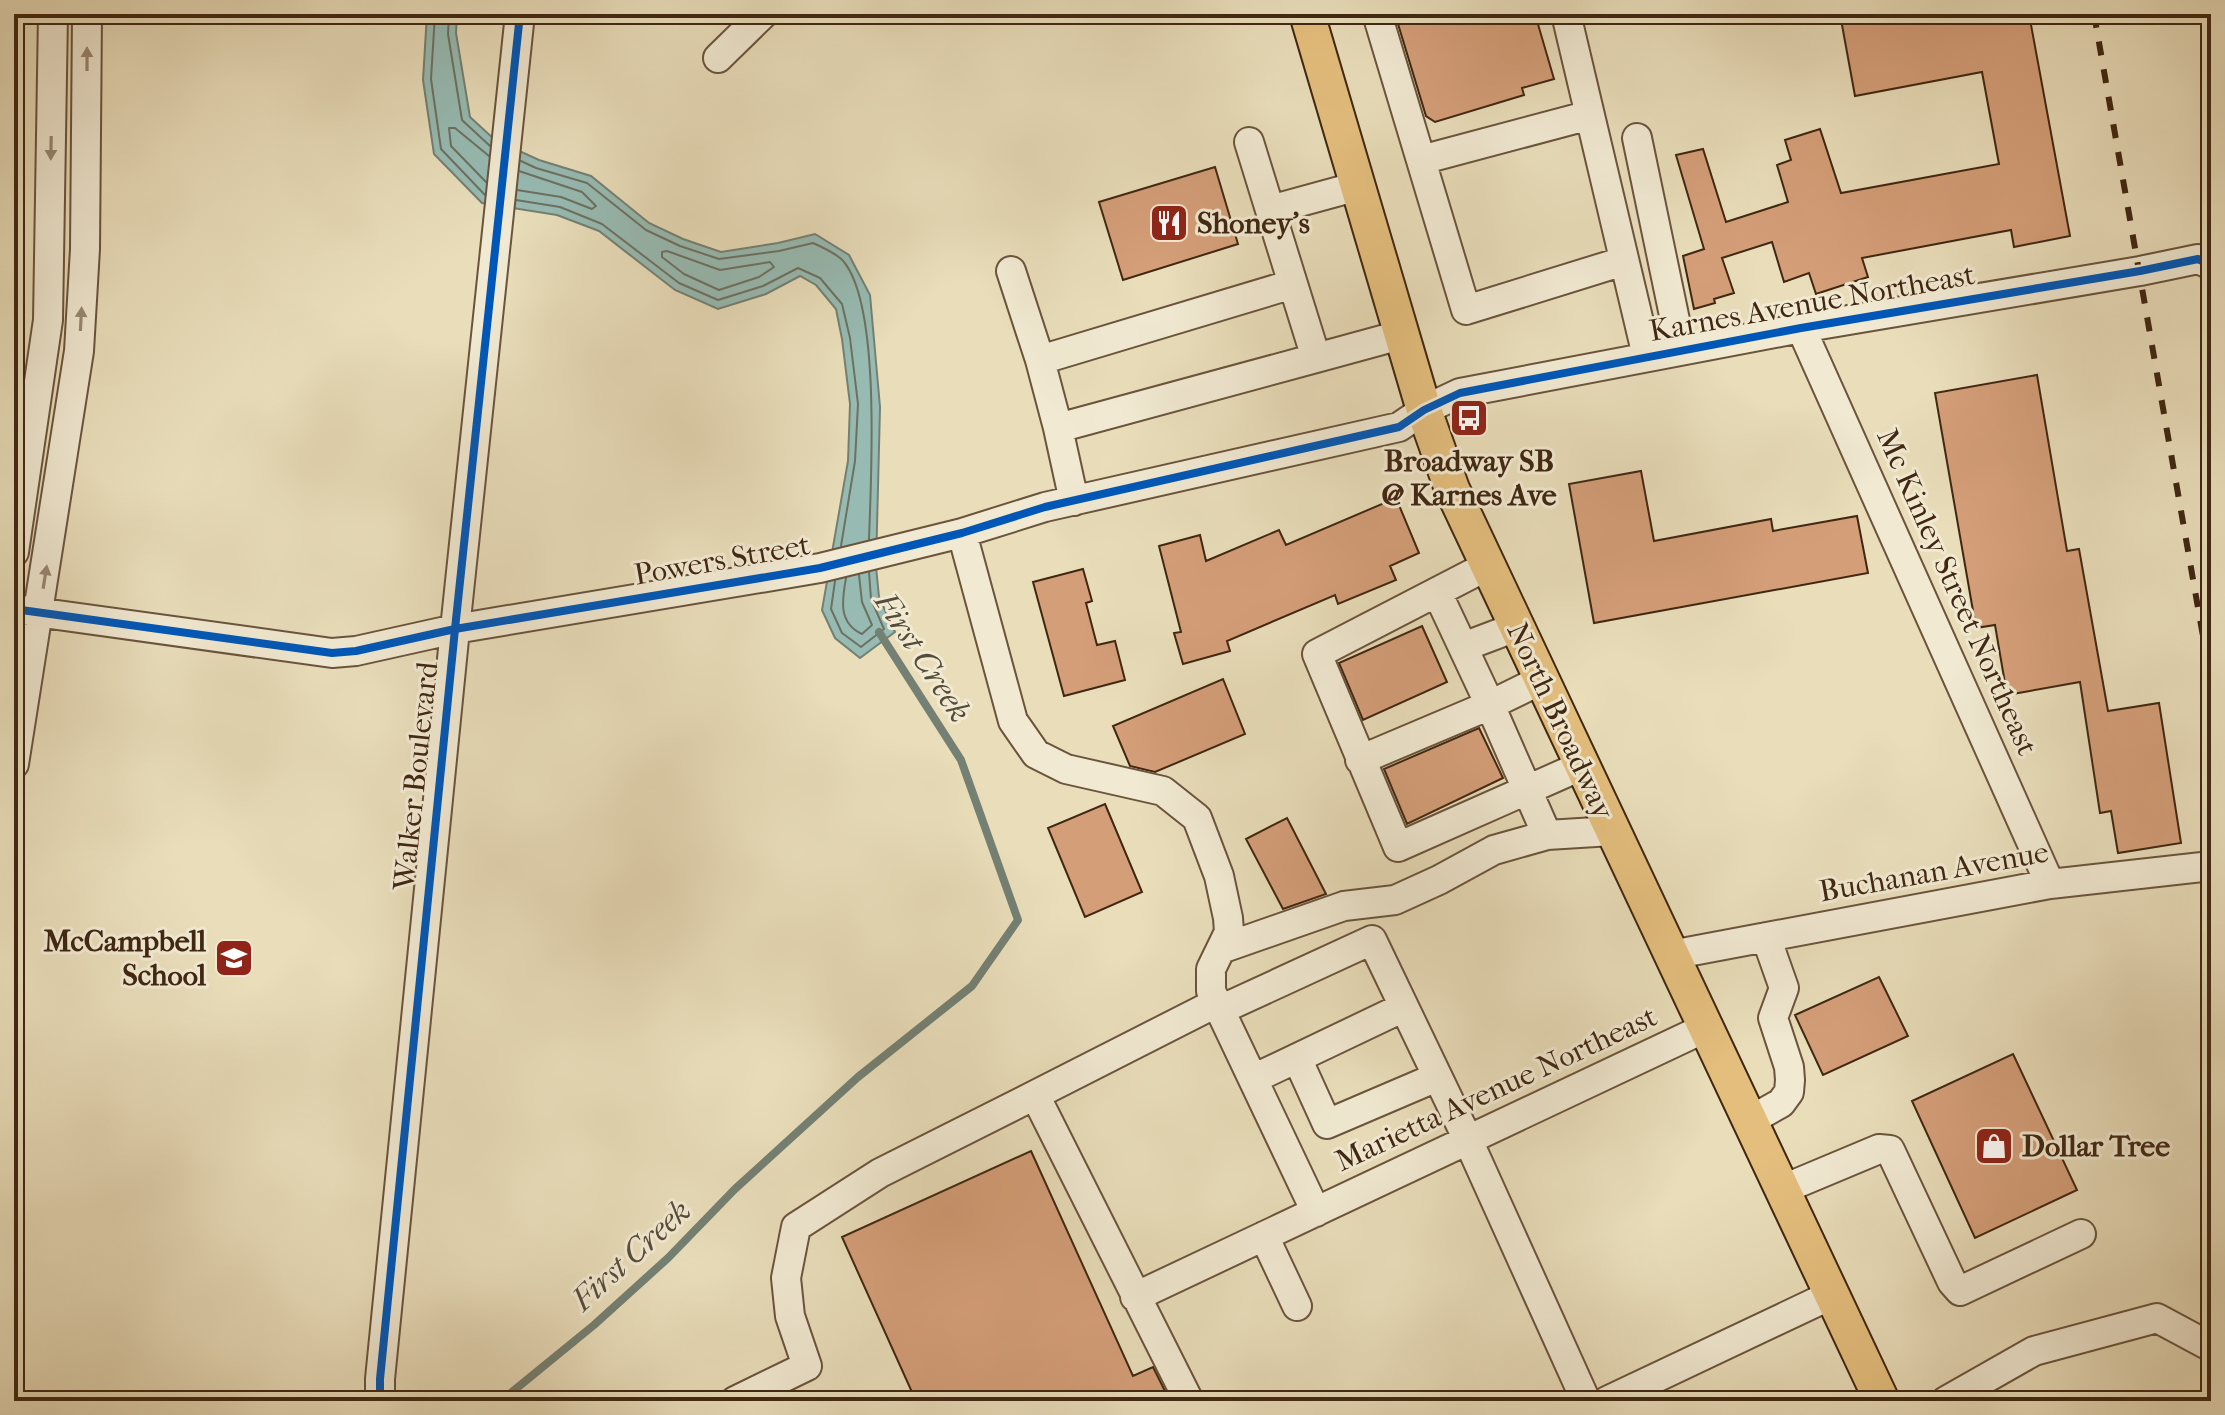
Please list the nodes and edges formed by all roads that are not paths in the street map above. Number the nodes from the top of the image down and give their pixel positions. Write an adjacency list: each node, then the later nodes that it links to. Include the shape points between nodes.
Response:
1 (53, 14): 29 (street, one-way to 29, via 48,320)
2 (87, 14): 32 (street, one-way to 2, via 79,351)
3 (520, 14): 34 (street, Walker Boulevard)
4 (763, 14): 8 (street)
5 (1307, 14): 13 (main road, North Broadway)
6 (1377, 14): 12 (street)
7 (1566, 14): 9 (street)
8 (718, 58)
9 (1590, 115): 12 (street); 15 (street)
10 (1637, 138): 21 (street)
11 (1249, 142): 14 (street)
12 (1421, 160): 15 (street, via 1466,310)
13 (1358, 186): 14 (street); 20 (main road, North Broadway)
14 (1270, 210): 18 (street)
15 (1624, 261): 22 (street)
16 (2211, 265): 19 (street, Karnes Avenue Northeast, via 2198,259)
17 (1011, 271): 24 (street)
18 (1293, 284): 23 (street); 24 (street)
19 (1801, 328): 21 (street, Karnes Avenue Northeast); 45 (street, Mc Kinley Street Northeast)
20 (1404, 334): 23 (street); 25 (main road, North Broadway)
21 (1681, 349): 22 (street, Karnes Avenue Northeast)
22 (1647, 356): 25 (street, Karnes Avenue Northeast, via 1460,393)
23 (1316, 358): 26 (street)
24 (1040, 360): 26 (street)
25 (1424, 410): 27 (street, Powers Street, via 1399,427); 30 (main road, North Broadway)
26 (1058, 428): 27 (street)
27 (1074, 501): 28 (street, Powers Street)
28 (962, 533): 34 (street, Powers Street, via 820,568); 47 (street, via 1013,721 1036,754 1066,769 1163,791 1197,818 1228,918 1229,932)
29 (14, 552)
30 (1487, 566): 31 (street); 33 (main road, North Broadway)
31 (1437, 592): 35 (street); 38 (street, via 1317,654)
32 (27, 611): 34 (street, Powers Street, via 332,653); 39 (street)
33 (1516, 627): 35 (street); 36 (main road, North Broadway)
34 (455, 629): 66 (street, Walker Boulevard)
35 (1463, 647): 37 (street)
36 (1541, 680): 37 (street); 40 (main road, North Broadway)
37 (1490, 705): 38 (street); 41 (street)
38 (1360, 760): 41 (street, via 1398,847)
39 (14, 764)
40 (1581, 766): 41 (street); 42 (main road, North Broadway)
41 (1529, 790): 43 (street)
42 (1612, 831): 43 (street); 48 (main road, North Broadway)
43 (1547, 835): 47 (street, via 1494,850 1395,900 1344,906)
44 (2211, 866): 45 (street, Buchanan Avenue)
45 (2050, 884): 46 (street, Buchanan Avenue)
46 (1766, 937): 48 (street, Buchanan Avenue); 56 (street, via 1784,988 1773,1018 1789,1067 1789,1092 1781,1103)
47 (1221, 949): 49 (street, via 1211,969)
48 (1671, 955): 51 (main road, North Broadway)
49 (1218, 1007): 50 (street, via 1372,940); 54 (street); 55 (street)
50 (1404, 1007): 52 (street); 53 (street)
51 (1705, 1028): 56 (main road, North Broadway); 57 (street, Marietta Avenue Northeast)
52 (1297, 1058): 53 (street, via 1327,1124); 54 (street)
53 (1437, 1077): 57 (street)
54 (1253, 1079): 59 (street)
55 (1035, 1095): 63 (street); 67 (street, via 880,1173 796,1227 786,1278 790,1316 807,1366)
56 (1749, 1121): 58 (main road, North Broadway)
57 (1468, 1140): 59 (street, Marietta Avenue Northeast); 69 (street)
58 (1781, 1190): 60 (street, via 1879,1149 1890,1150 1960,1291); 62 (main road, North Broadway)
59 (1316, 1212): 61 (street, Marietta Avenue Northeast)
60 (2081, 1234)
61 (1264, 1236): 63 (street, Marietta Avenue Northeast); 64 (street)
62 (1831, 1295): 70 (street); 71 (main road, North Broadway)
63 (1135, 1297): 68 (street)
64 (1297, 1306)
65 (2211, 1347): 72 (street, via 2157,1318 2034,1351)
66 (380, 1401)
67 (735, 1401)
68 (1189, 1401)
69 (1586, 1401)
70 (1607, 1401)
71 (1882, 1401)
72 (1946, 1401)

